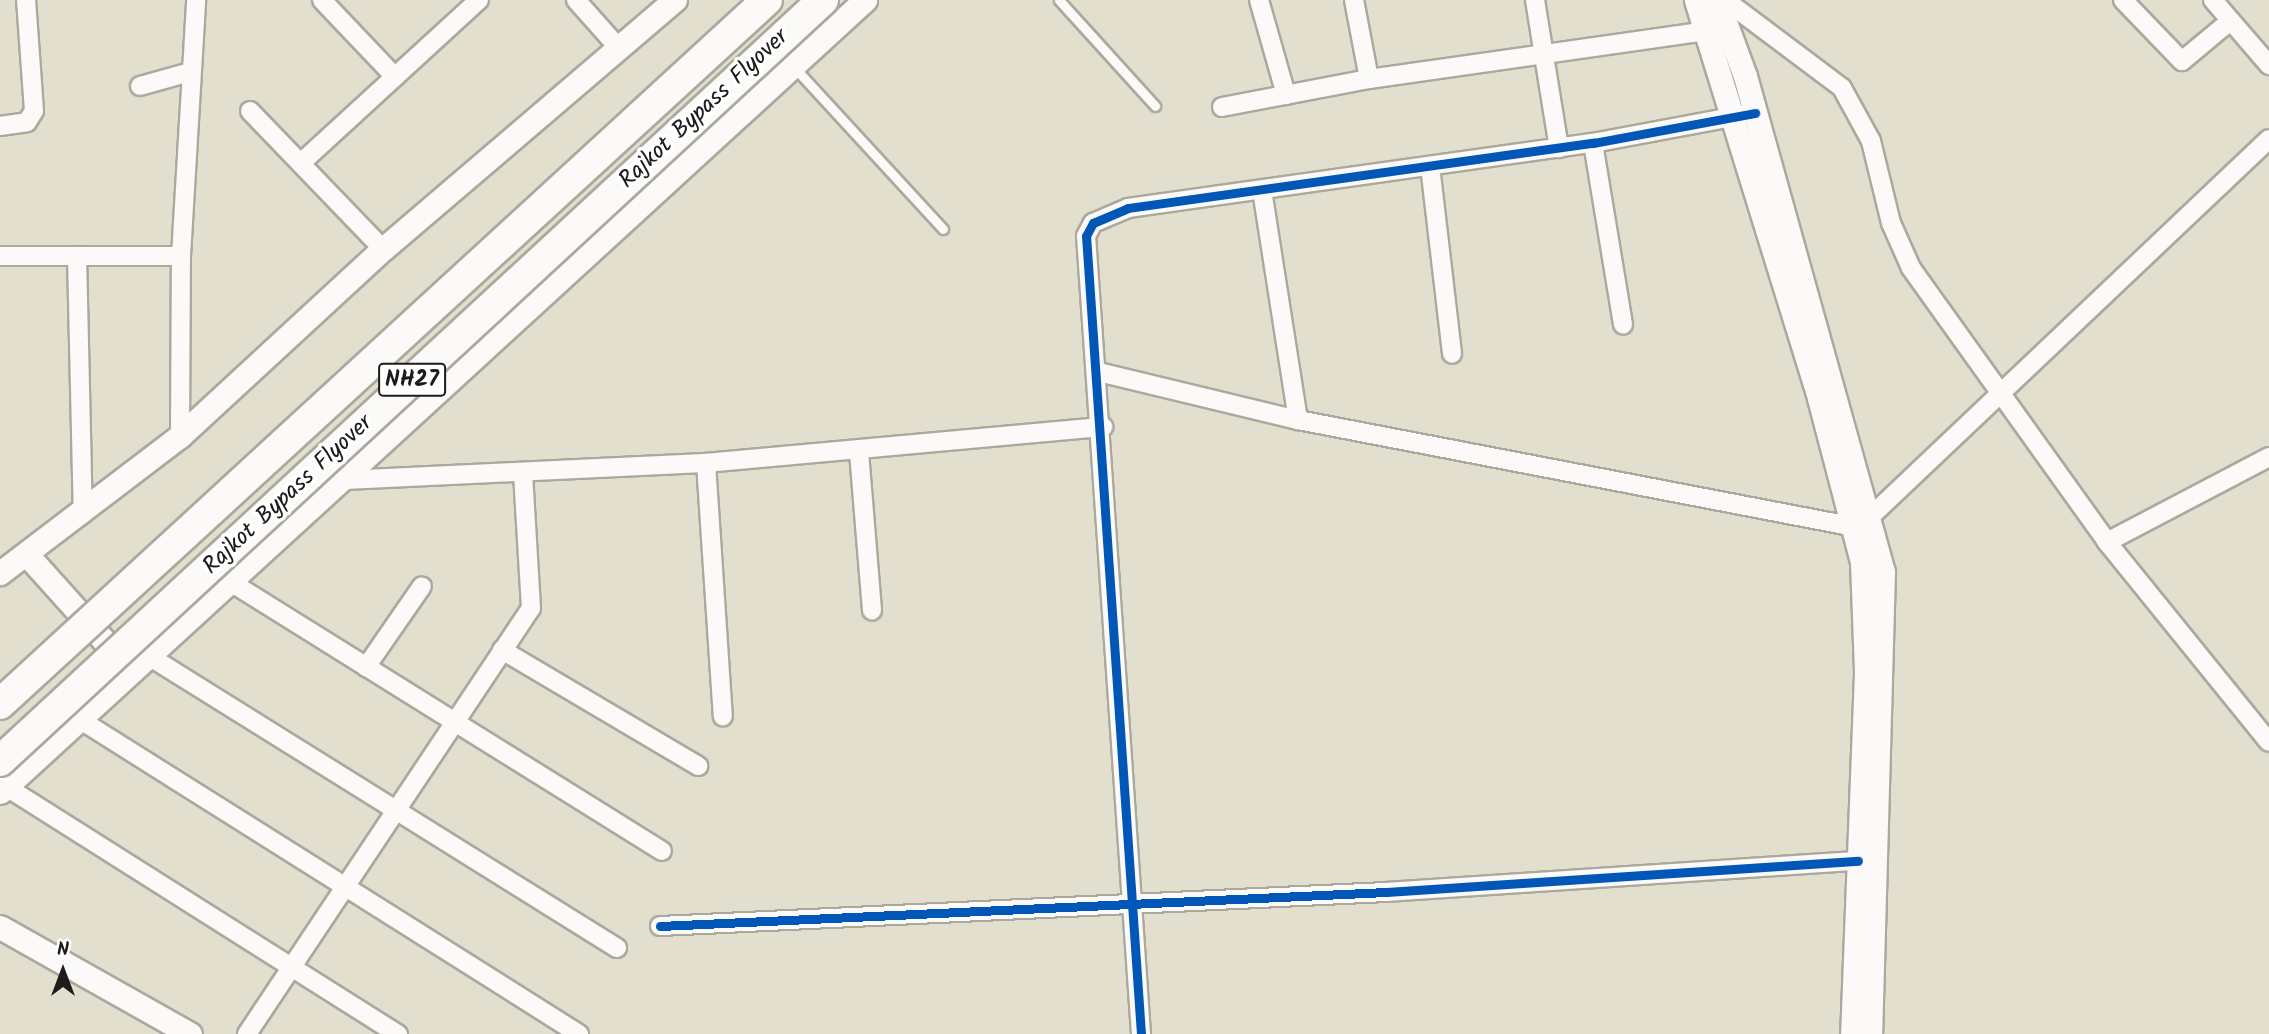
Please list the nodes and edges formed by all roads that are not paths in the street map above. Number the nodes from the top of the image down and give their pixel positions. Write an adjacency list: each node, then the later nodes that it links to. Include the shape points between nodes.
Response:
1 (26, 0): 34 (street, via 34,111 27,122)
2 (196, 0): 25 (street)
3 (322, 0): 26 (street)
4 (479, 0): 26 (street)
5 (576, 0): 21 (street)
6 (675, 0): 21 (street)
7 (767, 0): 69 (highway, Rajkot Bypass Flyover / NH27, bridge)
8 (823, 0): 75 (highway, Rajkot Bypass Flyover / NH27, bridge)
9 (865, 0): 24 (street)
10 (1059, 0): 30 (lane)
11 (1259, 0): 29 (street)
12 (1354, 0): 27 (street)
13 (1535, 0): 22 (street)
14 (1696, 0): 20 (street)
15 (1717, 0): 20 (street)
16 (1725, 0): 49 (street, via 1820,68 1858,111 1907,260)
17 (2123, 0): 19 (street, via 2182,61)
18 (2213, 0): 19 (street)
19 (2230, 21): 23 (street)
20 (1718, 30): 22 (street); 33 (street)
21 (617, 46): 42 (street)
22 (1544, 55): 27 (street); 37 (street)
23 (2269, 65)
24 (793, 66): 41 (lane); 57 (street)
25 (190, 72): 28 (street); 45 (street)
26 (395, 77): 38 (street)
27 (1369, 79): 29 (street)
28 (140, 86)
29 (1286, 95): 31 (street)
30 (1155, 106)
31 (1222, 107)
32 (250, 111): 38 (street)
33 (1745, 115): 35 (street); 59 (street)
34 (0, 126)
35 (1593, 143): 37 (street); 46 (street)
36 (2267, 144): 49 (street)
37 (1559, 148): 39 (street)
38 (302, 162): 42 (street)
39 (1430, 166): 40 (street); 47 (street)
40 (1262, 190): 48 (street, via 1117,211 1093,223 1086,236); 50 (street)
41 (943, 229)
42 (383, 249): 52 (street)
43 (0, 256): 44 (street)
44 (77, 256): 45 (street); 58 (street)
45 (181, 256): 52 (street)
46 (1623, 326)
47 (1452, 354)
48 (1099, 372): 50 (street); 51 (street)
49 (2000, 393): 59 (street); 60 (street)
50 (1298, 420): 59 (street)
51 (1103, 427): 53 (street); 80 (street)
52 (180, 436): 58 (street)
53 (859, 452): 55 (street); 65 (street)
54 (2269, 457): 60 (street)
55 (706, 463): 56 (street); 70 (street)
56 (523, 472): 57 (street); 66 (street, via 533,598)
57 (343, 480): 63 (street)
58 (83, 514): 61 (street)
59 (1863, 522): 78 (street, via 1867,617); 91 (street, via 1886,617)
60 (2107, 542): 73 (street)
61 (29, 557): 62 (street); 67 (street)
62 (0, 573)
63 (229, 581): 67 (street); 68 (street)
64 (422, 586): 68 (street)
65 (872, 610)
66 (502, 650): 72 (street); 74 (street)
67 (144, 665): 71 (street); 76 (street)
68 (366, 667): 72 (street)
69 (0, 704)
70 (723, 716)
71 (79, 719): 75 (street); 79 (street)
72 (455, 724): 76 (street); 77 (street)
73 (2269, 742)
74 (698, 766)
75 (2, 780): 84 (street)
76 (399, 806): 79 (street); 83 (street)
77 (662, 851)
78 (1858, 861): 80 (street); 90 (street)
79 (344, 887): 84 (street); 88 (street)
80 (1129, 904): 81 (street); 89 (street)
81 (660, 926)
82 (0, 927): 85 (street)
83 (617, 948)
84 (291, 967): 86 (street); 87 (street)
85 (190, 1034)
86 (247, 1034)
87 (398, 1034)
88 (579, 1034)
89 (1141, 1034)
90 (1852, 1034)
91 (1870, 1034)

